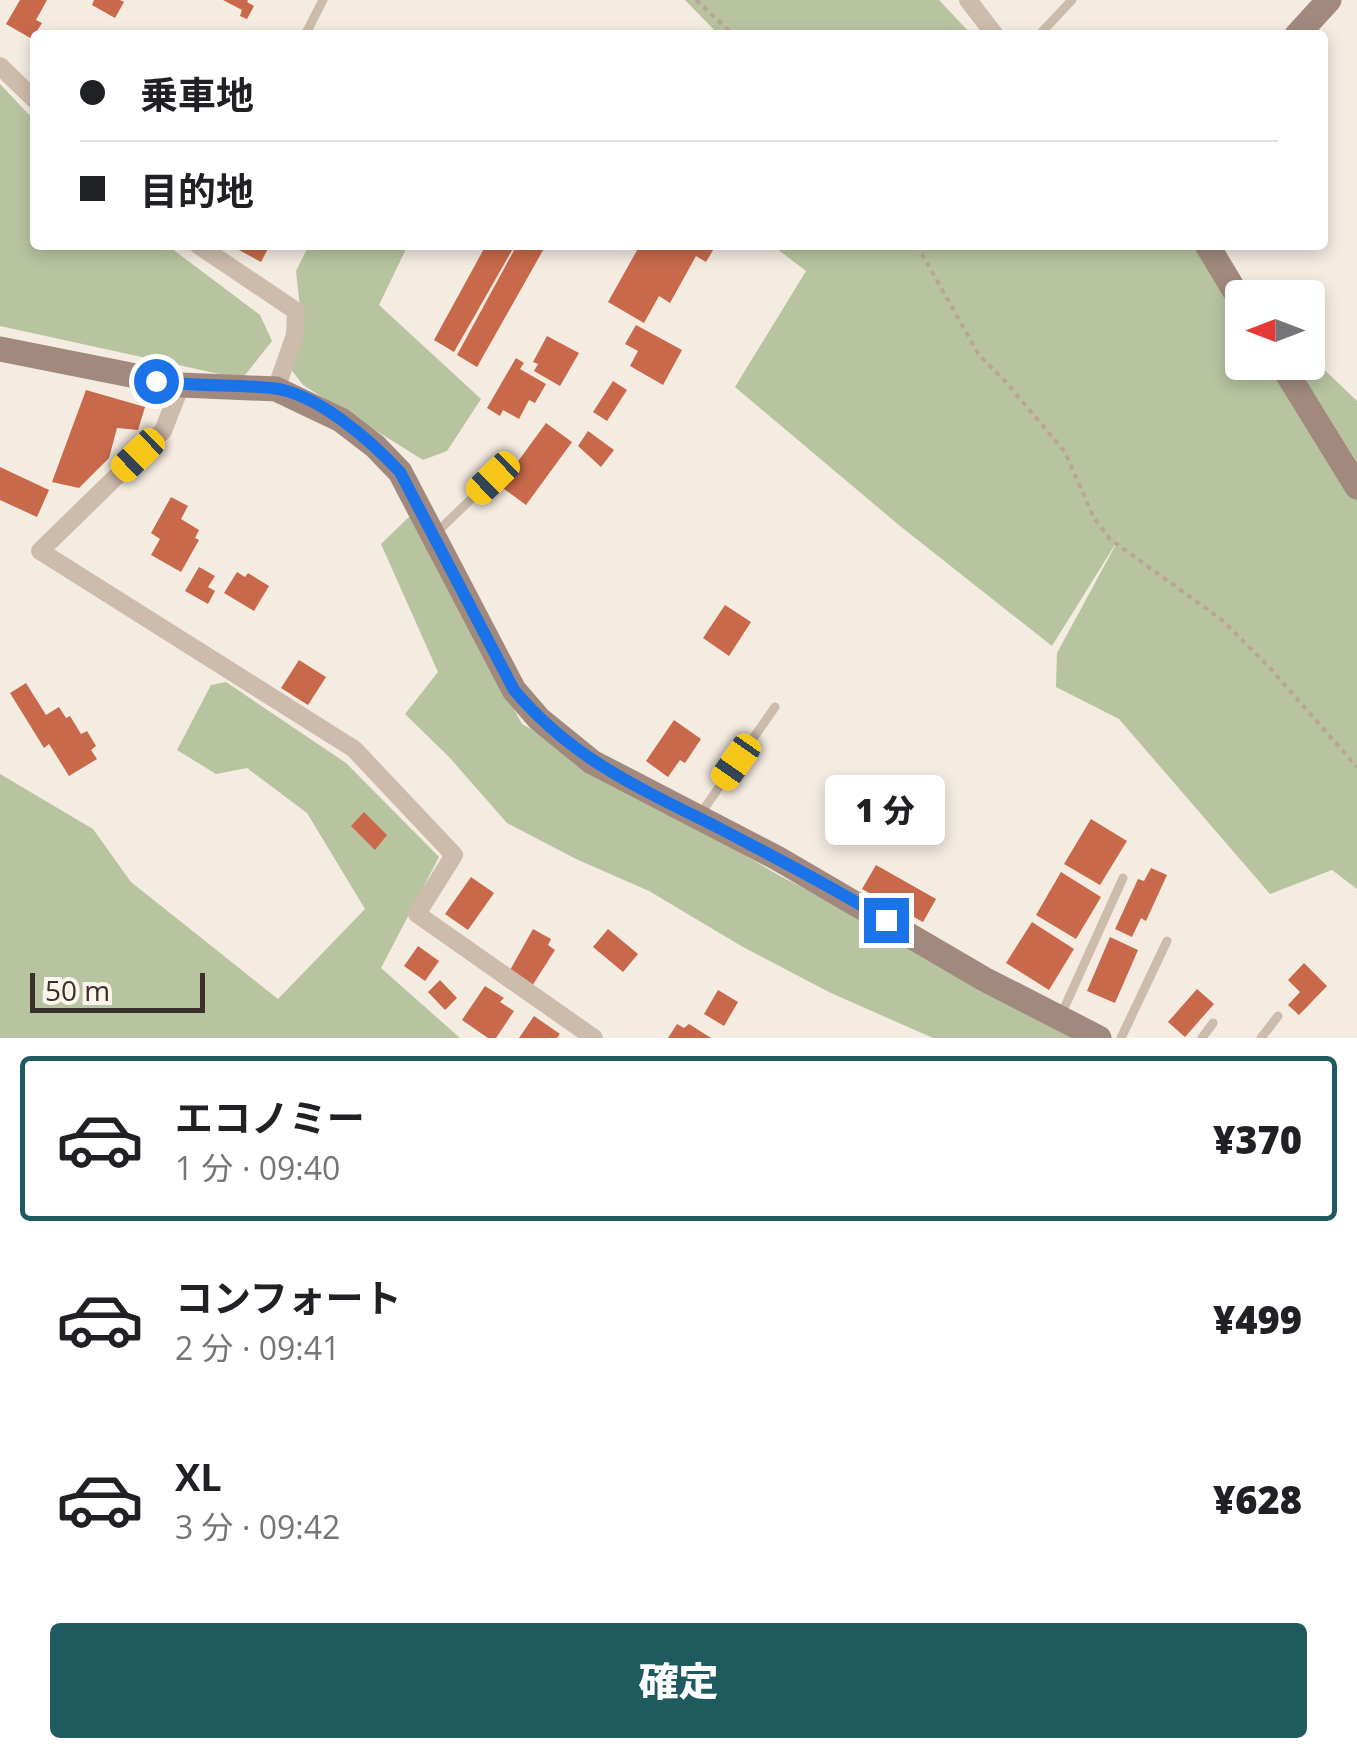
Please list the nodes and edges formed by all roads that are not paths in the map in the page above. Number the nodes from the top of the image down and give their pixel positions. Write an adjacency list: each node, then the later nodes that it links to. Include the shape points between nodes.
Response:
1 (323, 0): 5 (lane)
2 (968, 0): 6 (street)
3 (1072, 0): 7 (lane)
4 (1321, 3): 8 (street)
5 (308, 30)
6 (991, 30)
7 (1044, 30)
8 (1301, 30)
9 (0, 66): 10 (street)
10 (30, 95)
11 (205, 250): 17 (street, via 296,311 295,335)
12 (1210, 250): 13 (street)
13 (1228, 280)
14 (0, 348): 16 (street)
15 (1291, 380): 19 (street)
16 (181, 385): 17 (street); 28 (street, via 163,431 40,551 354,749 454,855 417,914)
17 (276, 388): 20 (street, via 376,446 400,472)
18 (493, 478): 20 (lane)
19 (1357, 487)
20 (434, 535): 22 (street, via 514,690 539,719 592,762)
21 (776, 707): 22 (lane)
22 (698, 818): 26 (street)
23 (1123, 878): 26 (lane)
24 (1167, 941): 30 (lane)
25 (1278, 1016): 32 (lane)
26 (1060, 1018): 29 (street)
27 (1213, 1023): 31 (lane)
28 (594, 1038)
29 (1099, 1038)
30 (1121, 1038)
31 (1202, 1038)
32 (1260, 1038)

